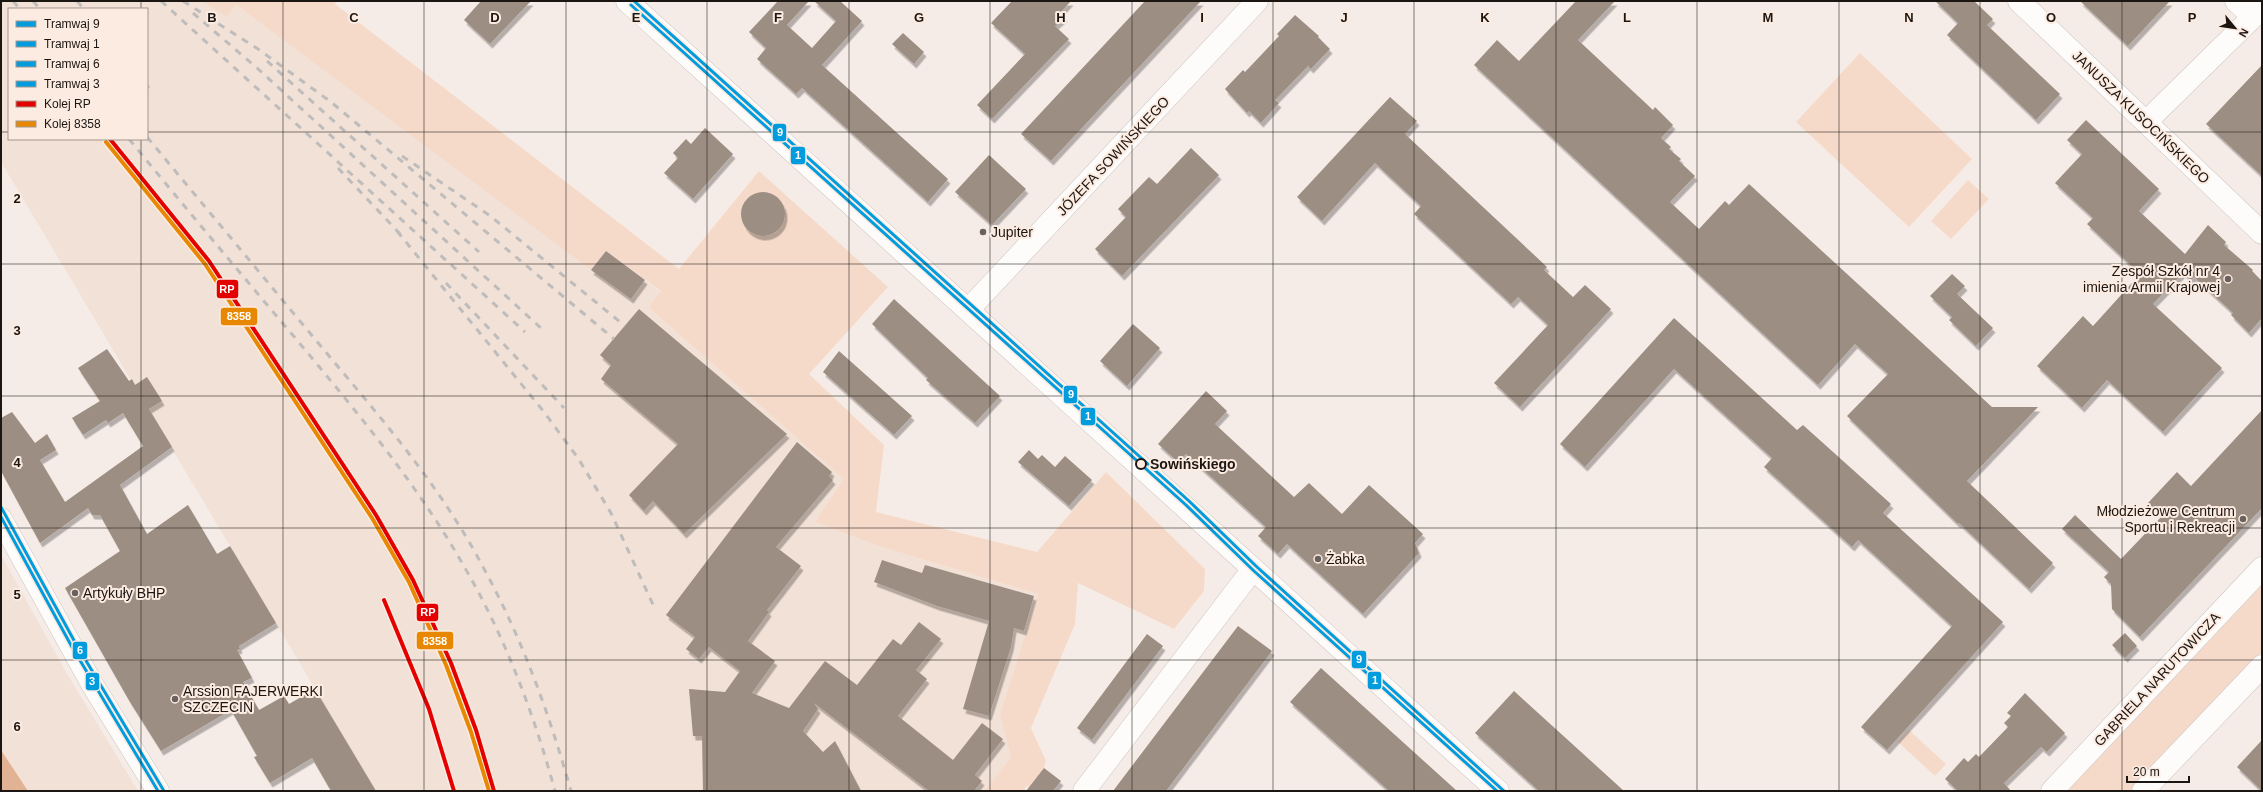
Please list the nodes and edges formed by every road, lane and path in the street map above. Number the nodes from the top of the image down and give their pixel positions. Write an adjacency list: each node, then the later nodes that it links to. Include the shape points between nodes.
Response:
1 (627, 1): 8 (street)
2 (1258, 1): 8 (street, JÓZEFA SOWIŃSKIEGO)
3 (2019, 1): 6 (street, JANUSZA KUSOCIŃSKIEGO)
4 (2236, 1): 5 (street)
5 (2258, 12): 6 (street)
6 (2146, 122): 7 (street, JANUSZA KUSOCIŃSKIEGO)
7 (2262, 233)
8 (968, 310): 10 (street)
9 (1, 519): 13 (street, via 92,684)
10 (1253, 568): 14 (street); 15 (street)
11 (2262, 568): 16 (street, GABRIELA NARUTOWICZA)
12 (2262, 666): 17 (street)
13 (158, 791)
14 (1084, 791)
15 (1498, 791)
16 (2052, 791)
17 (2143, 791)

